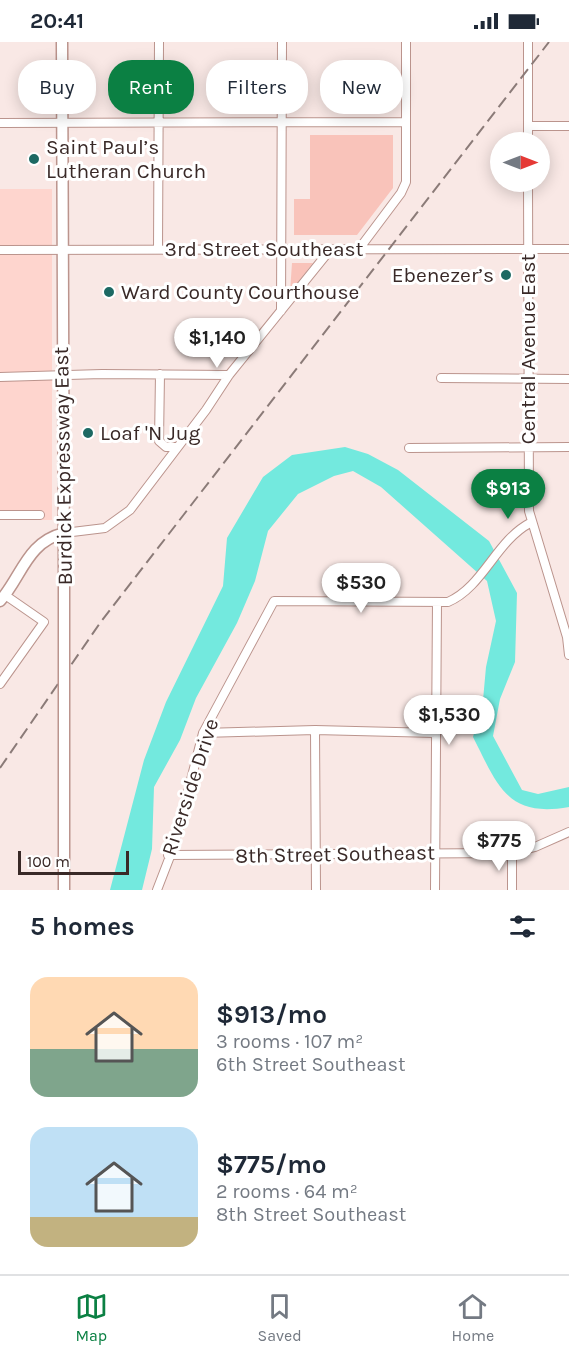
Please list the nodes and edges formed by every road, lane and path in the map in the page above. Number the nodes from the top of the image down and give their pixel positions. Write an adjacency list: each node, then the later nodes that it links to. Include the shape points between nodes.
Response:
1 (62, 42): 6 (main road, Burdick Expressway East)
2 (159, 42): 10 (street)
3 (282, 42): 7 (street)
4 (406, 42): 8 (street)
5 (528, 42): 11 (street)
6 (62, 122): 9 (street); 10 (street); 21 (main road, Burdick Expressway East)
7 (282, 122): 8 (street); 10 (street); 16 (street)
8 (406, 122): 17 (street, via 406,182)
9 (0, 123)
10 (159, 123): 15 (street)
11 (528, 126): 12 (street); 13 (street)
12 (569, 126)
13 (528, 132)
14 (528, 192): 18 (street, Central Avenue East)
15 (158, 249): 16 (street, 3rd Street Southeast); 21 (street, 3rd Street Southeast)
16 (283, 249): 22 (street, 3rd Street Southeast); 23 (street)
17 (359, 249): 18 (street, 3rd Street Southeast); 22 (street, 3rd Street Southeast)
18 (529, 249): 19 (street, 3rd Street Southeast); 29 (street, Central Avenue East)
19 (569, 249)
20 (0, 250): 21 (street, 3rd Street Southeast)
21 (62, 250): 25 (main road, Burdick Expressway East)
22 (330, 250): 23 (street)
23 (281, 312): 26 (street)
24 (160, 374): 25 (street); 26 (street); 31 (street, via 159,441 166,447)
25 (62, 375): 27 (street); 38 (main road, Burdick Expressway East)
26 (229, 375): 31 (street)
27 (0, 377)
28 (441, 378): 29 (street)
29 (528, 379): 30 (street); 32 (street, Central Avenue East)
30 (569, 379)
31 (177, 447): 38 (street, via 130,510 112,524)
32 (528, 447): 33 (street); 34 (street); 37 (street, Central Avenue East)
33 (569, 447)
34 (409, 448)
35 (0, 515): 36 (street)
36 (40, 515)
37 (530, 523): 40 (street, via 517,530 456,599); 41 (street, Central Avenue East)
38 (64, 533): 39 (main road, via 34,550); 52 (main road, Burdick Expressway East, bridge)
39 (2, 598): 43 (street, via 44,622)
40 (437, 602): 45 (street, Riverside Drive, via 274,601); 46 (street)
41 (568, 638): 42 (street, Central Avenue East)
42 (569, 655)
43 (0, 684)
44 (315, 730): 45 (street); 46 (street); 51 (street)
45 (203, 733): 50 (street, Riverside Drive, via 174,846)
46 (436, 733): 48 (street)
47 (569, 832): 49 (street, 8th Street Southeast)
48 (435, 853): 49 (street, 8th Street Southeast); 51 (street, 8th Street Southeast); 55 (street)
49 (512, 853): 56 (street)
50 (168, 855): 51 (street, 8th Street Southeast); 53 (street, Riverside Drive)
51 (315, 855): 54 (street)
52 (64, 890)
53 (157, 890)
54 (316, 890)
55 (435, 890)
56 (512, 890)

